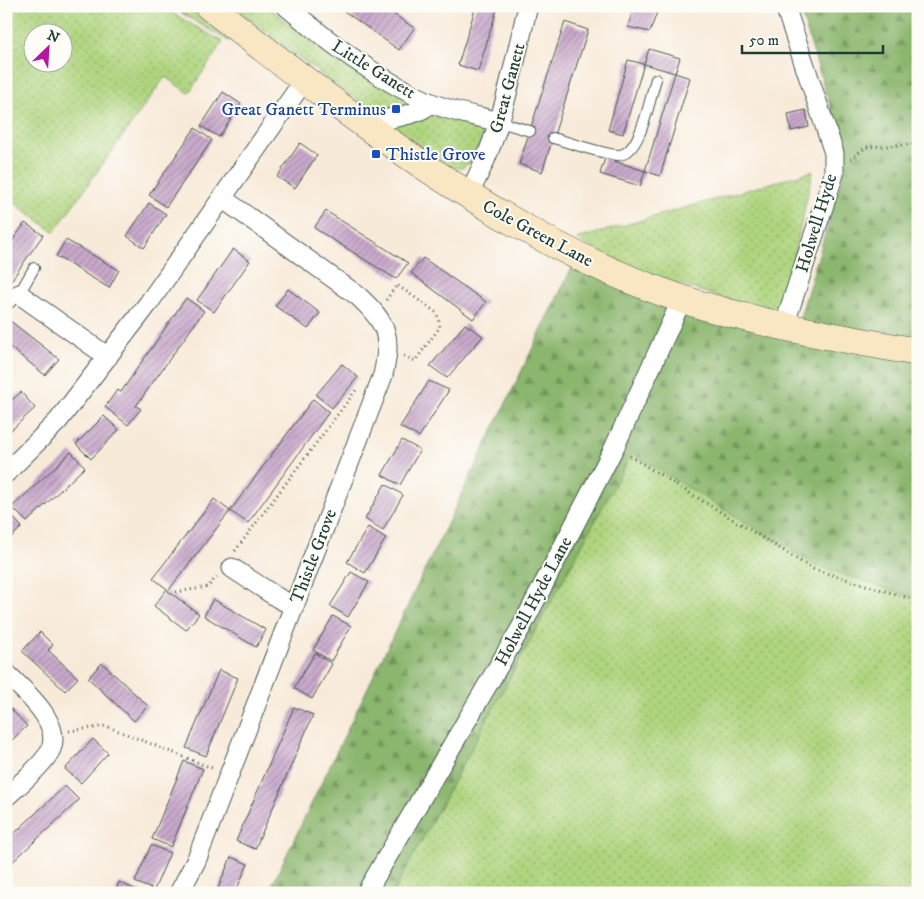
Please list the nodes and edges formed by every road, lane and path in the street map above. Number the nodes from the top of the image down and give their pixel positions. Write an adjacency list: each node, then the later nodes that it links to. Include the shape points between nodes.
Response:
1 (209, 6): 5 (street, Cole Green Lane)
2 (286, 6): 7 (street, Little Ganett, via 323,37 384,79)
3 (528, 6): 8 (street, Great Ganett)
4 (785, 6): 13 (street, Holwell Hyde, via 834,153)
5 (305, 78): 9 (street, Cole Green Lane); 15 (street)
6 (656, 78): 11 (lane, via 638,140 630,151 618,155)
7 (431, 103): 8 (street, Little Ganett); 9 (street, via 423,110)
8 (500, 122): 10 (lane); 14 (street, Great Ganett, via 485,166)
9 (368, 125): 14 (street, Cole Green Lane)
10 (530, 131)
11 (553, 138)
12 (918, 144): 13 (path, via 866,147)
13 (834, 174): 20 (street, Holwell Hyde)
14 (468, 194): 17 (street, Cole Green Lane, via 576,256)
15 (222, 198): 19 (street, Thistle Grove); 22 (street)
16 (34, 268): 18 (lane)
17 (682, 299): 20 (street, Cole Green Lane); 24 (street, Holwell Hyde Lane)
18 (13, 300): 22 (street)
19 (376, 312): 23 (street, Thistle Grove, via 386,327); 23 (path, via 397,285 437,313 440,327 415,361)
20 (784, 326): 21 (street, Cole Green Lane)
21 (918, 352)
22 (108, 357): 25 (street, via 58,421)
23 (387, 359): 26 (path, via 374,366); 29 (street, Thistle Grove)
24 (615, 446): 28 (path, via 813,568); 35 (street, Holwell Hyde Lane, via 522,626)
25 (6, 473)
26 (228, 565): 27 (path, via 208,587); 29 (street)
27 (176, 592)
28 (918, 601)
29 (294, 606): 32 (street, Thistle Grove)
30 (6, 673): 31 (street, via 40,705)
31 (51, 733): 32 (path, via 106,726); 33 (street, via 48,755)
32 (230, 774): 34 (street, Thistle Grove, via 196,861)
33 (6, 797)
34 (179, 893)
35 (366, 893)

